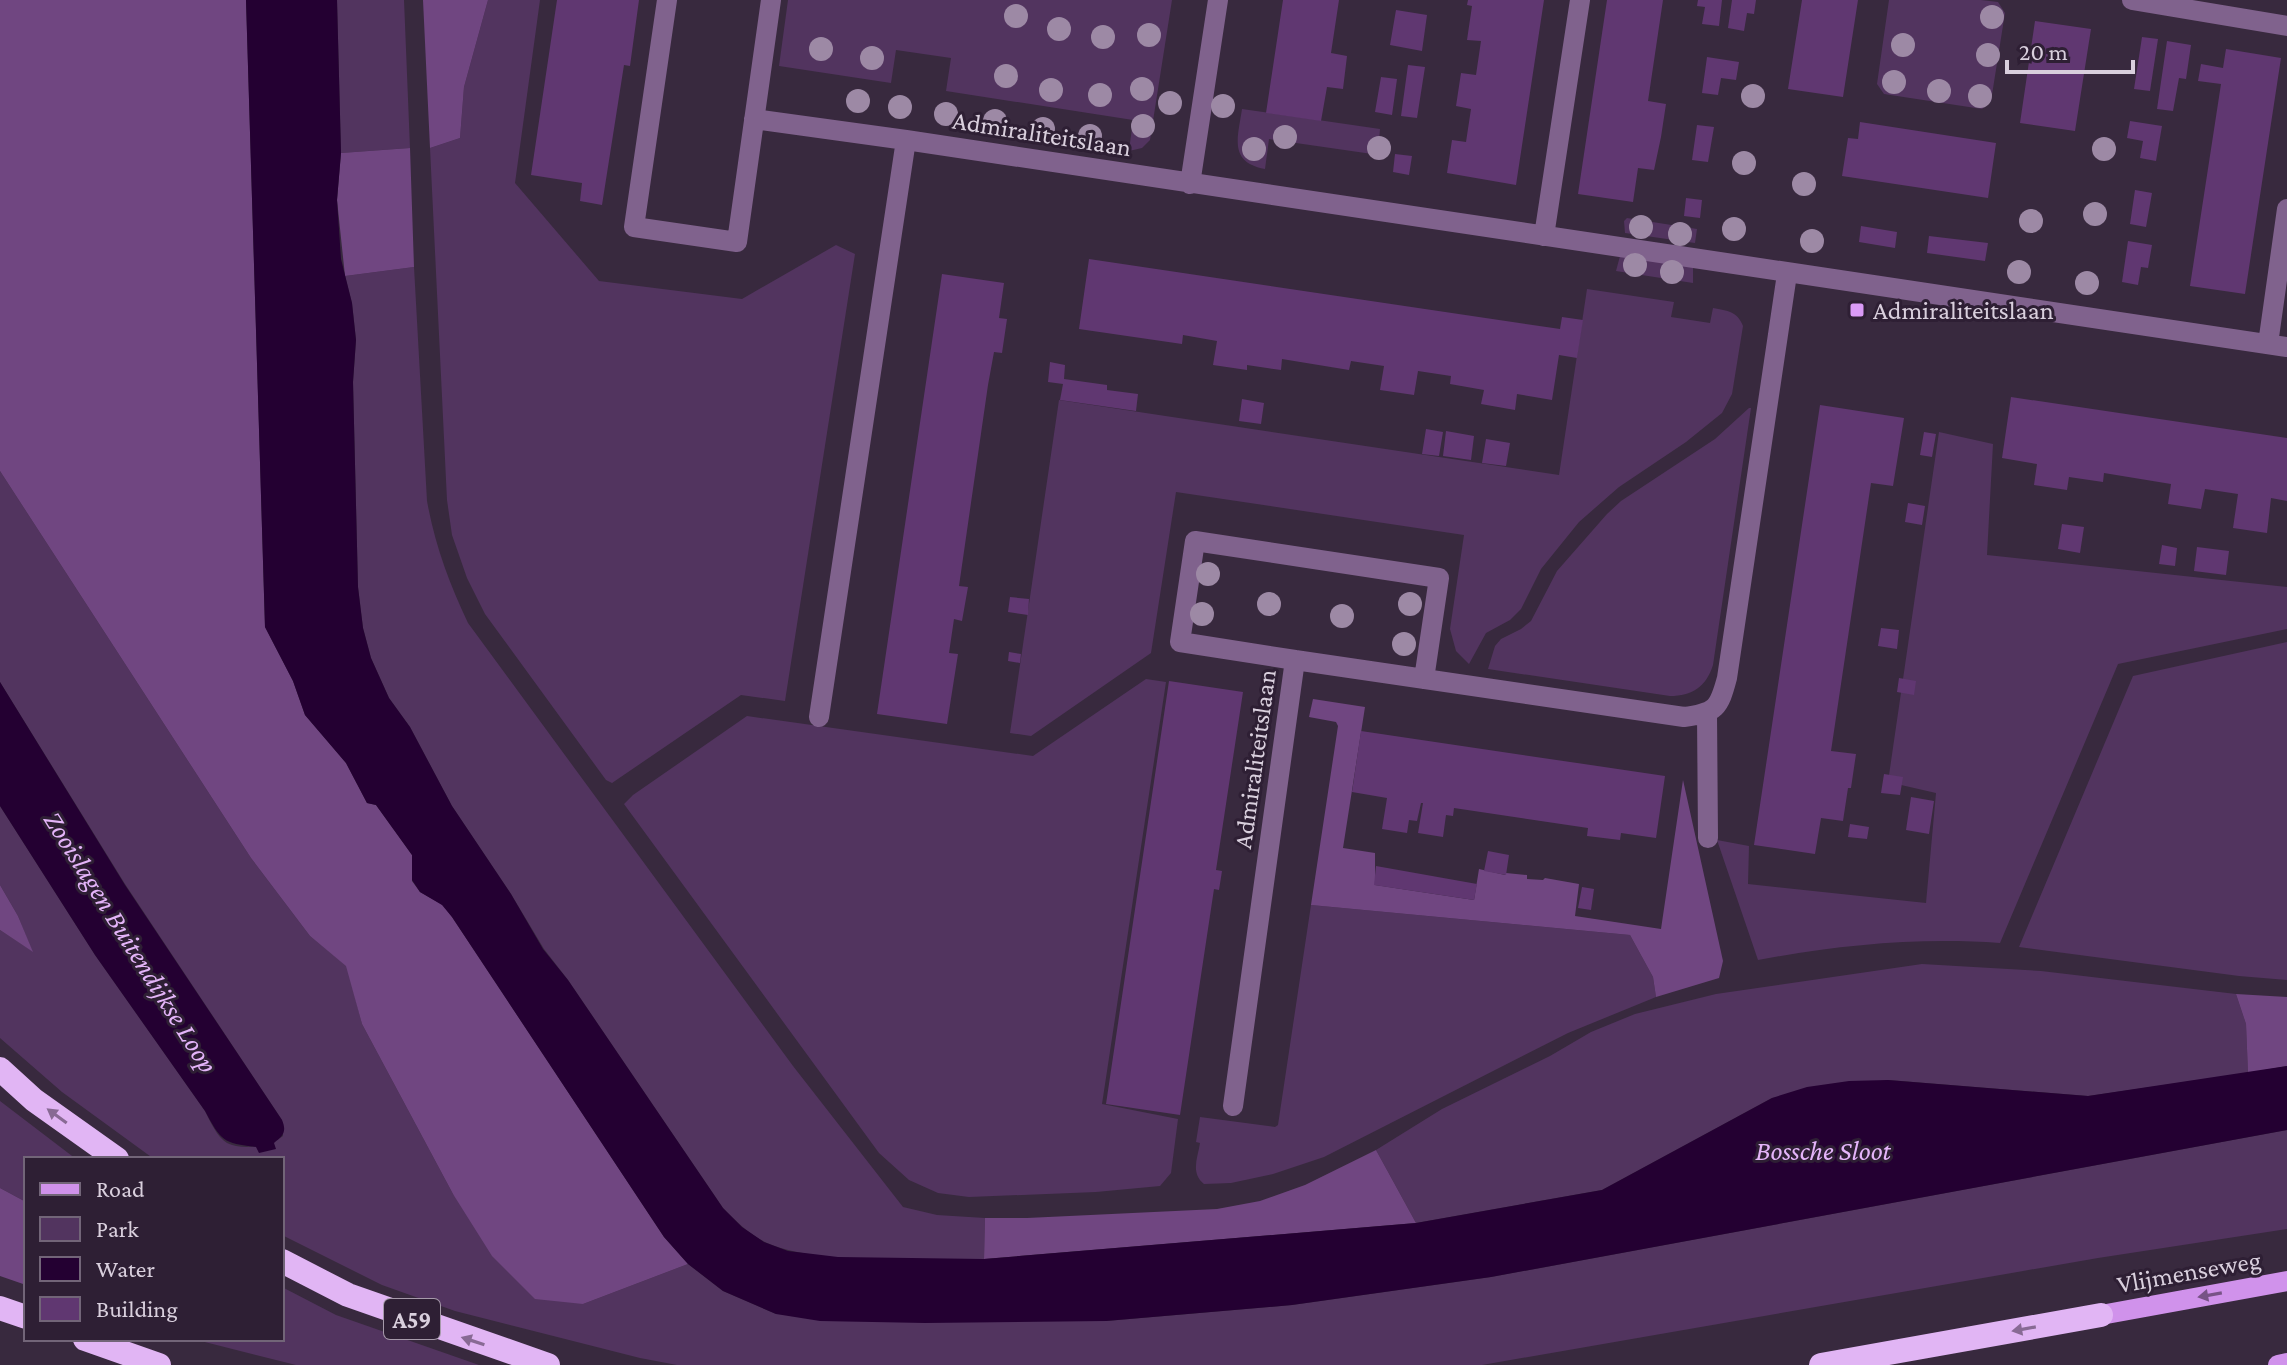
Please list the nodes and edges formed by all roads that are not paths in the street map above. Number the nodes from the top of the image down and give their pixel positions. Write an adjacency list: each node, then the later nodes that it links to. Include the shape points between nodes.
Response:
1 (667, 0): 8 (street, via 634,227 737,242)
2 (771, 0): 8 (street)
3 (1218, 0): 10 (street)
4 (1580, 0): 12 (street)
5 (2132, 0): 6 (street)
6 (2232, 8): 7 (street)
7 (2287, 26)
8 (754, 119): 9 (street, Admiraliteitslaan)
9 (906, 140): 10 (street, Admiraliteitslaan); 18 (street)
10 (1190, 184): 12 (street, Admiraliteitslaan)
11 (2287, 209): 14 (street)
12 (1544, 236): 13 (street, Admiraliteitslaan)
13 (1787, 274): 14 (street, Admiraliteitslaan); 17 (street, via 1727,678 1720,703)
14 (2277, 346)
15 (1295, 660): 16 (street, Admiraliteitslaan); 16 (street, via 1180,642 1195,541 1439,578); 21 (street, Admiraliteitslaan)
16 (1424, 679): 17 (street, Admiraliteitslaan, via 1684,717)
17 (1707, 714): 19 (street)
18 (819, 717)
19 (1708, 838)
20 (0, 1069): 22 (highway, one-way to 20)
21 (1233, 1106)
22 (114, 1157)
23 (284, 1262): 31 (highway, A59, one-way to 23, via 348,1295)
24 (2287, 1281): 26 (main road, Vlijmenseweg, one-way to 26)
25 (0, 1308): 27 (highway)
26 (2101, 1315): 32 (highway, one-way to 32)
27 (24, 1316)
28 (91, 1341): 30 (highway)
29 (2287, 1363): 33 (main road)
30 (159, 1365)
31 (548, 1365)
32 (1821, 1365)
33 (2278, 1365)

